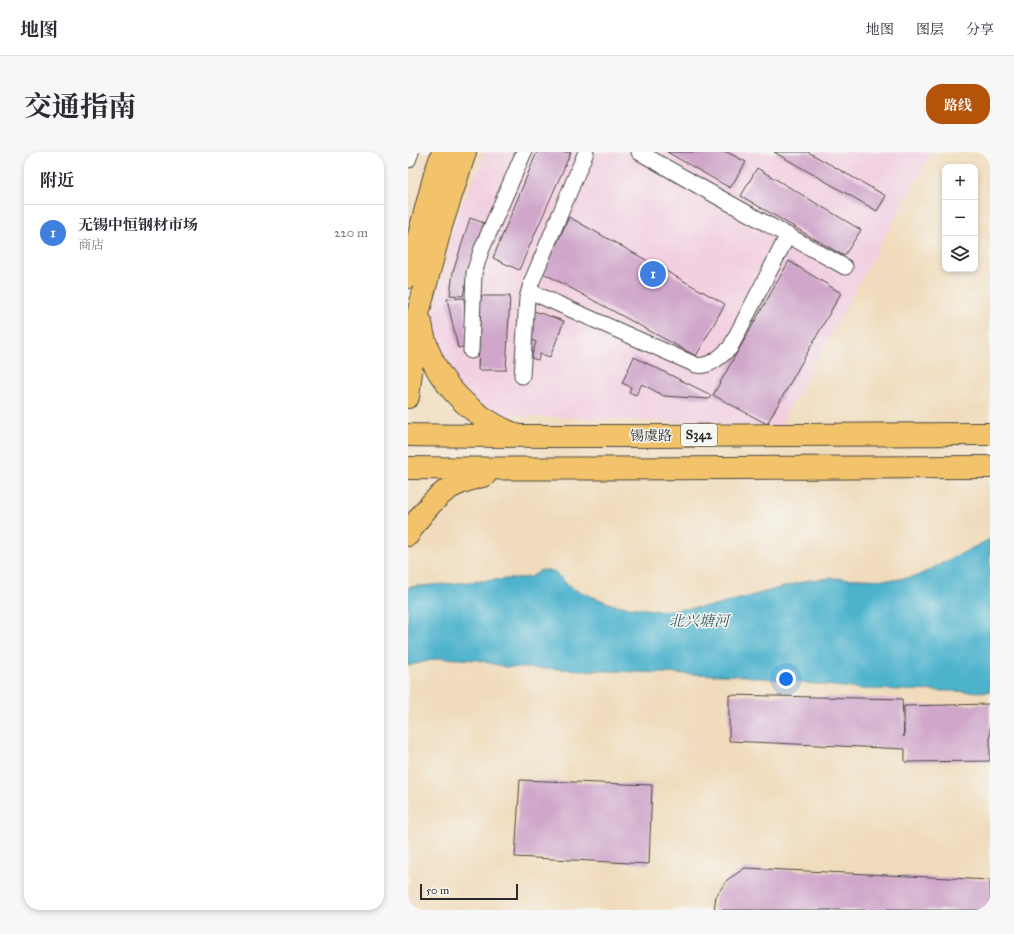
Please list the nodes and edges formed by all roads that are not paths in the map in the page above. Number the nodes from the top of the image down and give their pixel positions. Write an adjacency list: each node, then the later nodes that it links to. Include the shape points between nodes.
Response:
1 (411, 152): 7 (street)
2 (443, 152): 9 (main road)
3 (465, 152): 12 (main road, via 441,226)
4 (524, 152): 13 (street, via 474,273)
5 (586, 152): 11 (street)
6 (639, 152): 8 (street)
7 (408, 160)
8 (788, 235): 10 (street); 11 (street, via 730,348 715,361 703,366)
9 (410, 264)
10 (845, 266)
11 (529, 291): 14 (street)
12 (419, 310): 15 (main road); 18 (main road, via 422,331 429,351 438,371 450,388 482,418)
13 (470, 351)
14 (522, 376)
15 (408, 397)
16 (408, 434): 18 (main road, 锡虞路 / S342)
17 (990, 434): 18 (main road, 锡虞路 / S342)
18 (520, 436)
19 (990, 466): 21 (main road)
20 (408, 468): 21 (main road)
21 (503, 469): 22 (main road, via 457,484 439,496 424,511)
22 (408, 535)

